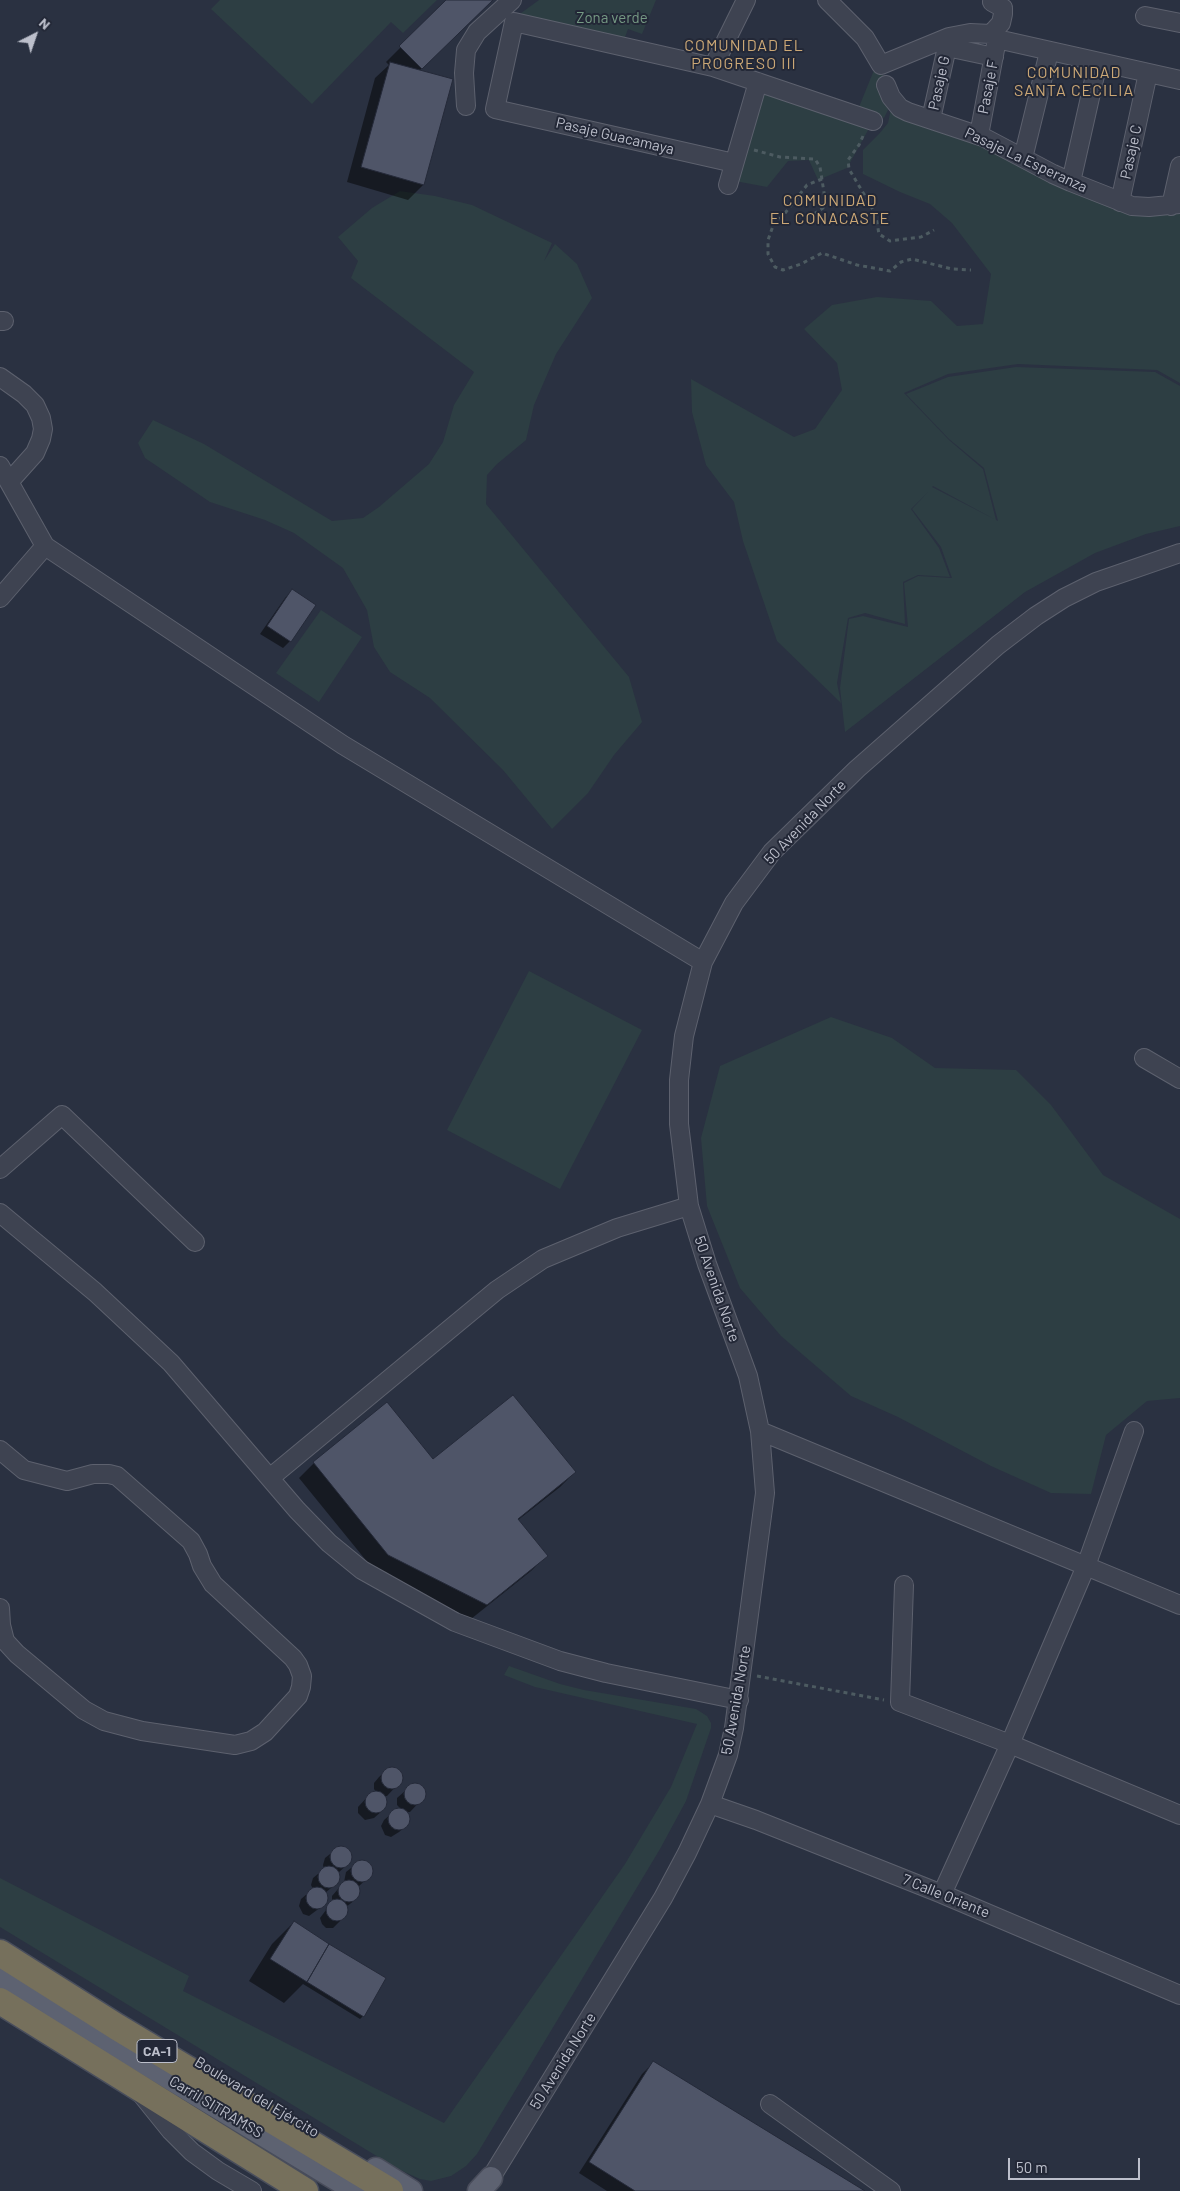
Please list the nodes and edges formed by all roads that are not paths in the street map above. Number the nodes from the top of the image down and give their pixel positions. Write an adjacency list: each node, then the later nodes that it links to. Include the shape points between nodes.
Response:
1 (512, 0): 15 (street, via 477,32 466,50)
2 (746, 0): 10 (street)
3 (828, 0): 4 (street, via 864,38 881,65 949,37 991,34 1001,23 1003,14 1003,8)
4 (992, 2)
5 (1145, 16): 6 (street)
6 (1180, 23)
7 (1049, 52): 8 (street, Pasaje F, via 997,40); 9 (street); 20 (street)
8 (994, 57): 16 (street, Pasaje G, via 946,47); 18 (street, Pasaje F)
9 (1098, 62): 11 (street); 22 (street)
10 (712, 67): 13 (street); 19 (street, Pasaje Guacamaya, via 514,22 495,109)
11 (1148, 73): 12 (street); 24 (street, Pasaje C)
12 (1180, 80)
13 (758, 82): 17 (street); 19 (street)
14 (886, 86): 16 (street, Pasaje La Esperanza, via 900,108)
15 (466, 106)
16 (931, 119): 18 (street, Pasaje La Esperanza)
17 (869, 126)
18 (979, 135): 20 (street, Pasaje La Esperanza)
19 (737, 155): 23 (street)
20 (1024, 158): 22 (street, Pasaje La Esperanza)
21 (1180, 166): 25 (street)
22 (1071, 182): 24 (street, Pasaje La Esperanza)
23 (728, 185)
24 (1120, 202): 25 (street, Pasaje La Esperanza, via 1132,206)
25 (1176, 205)
26 (0, 377): 28 (street, via 24,394 34,406 43,429 35,453)
27 (0, 466): 28 (street)
28 (9, 482): 29 (street)
29 (45, 546): 31 (street); 32 (street, via 343,745)
30 (1180, 553): 32 (street, 50 Avenida Norte, via 1096,582 1064,598 998,646 857,769 772,852 734,904)
31 (0, 598)
32 (703, 962): 36 (street, 50 Avenida Norte, via 684,1036 679,1080 679,1124)
33 (1144, 1058): 34 (street)
34 (1180, 1080)
35 (0, 1169): 38 (street, via 62,1115)
36 (689, 1206): 39 (street, 50 Avenida Norte, via 748,1376); 42 (street, via 617,1228 543,1259 498,1290)
37 (0, 1213): 42 (street, via 95,1292 171,1363)
38 (195, 1242)
39 (760, 1431): 43 (street); 47 (street, 50 Avenida Norte, via 765,1493)
40 (1134, 1431): 43 (street)
41 (0, 1450): 46 (street, via 24,1470 67,1481 94,1474 117,1476 191,1541 213,1584 298,1664 301,1687 292,1704 265,1732 251,1741 235,1745 142,1731 104,1721 84,1710 17,1654 5,1641)
42 (271, 1477): 47 (street, via 297,1510 362,1570 455,1622 560,1661)
43 (1086, 1566): 45 (street); 48 (street)
44 (904, 1585): 48 (street, via 900,1702)
45 (1180, 1605)
46 (0, 1608)
47 (739, 1700): 49 (street, 50 Avenida Norte, via 728,1755)
48 (1010, 1744): 50 (street); 51 (street)
49 (710, 1804): 51 (street, 7 Calle Oriente); 60 (street, 50 Avenida Norte, via 663,1898)
50 (1180, 1815)
51 (942, 1894): 55 (street, 7 Calle Oriente)
52 (0, 1942): 59 (main road, Boulevard del Ejército)
53 (0, 1953): 59 (highway, Boulevard del Ejército / CA-1, via 117,2027)
54 (0, 1976): 63 (main road, Carril SITRAMSS)
55 (1180, 1995)
56 (0, 2001): 57 (highway, CA-1)
57 (136, 2086): 61 (street, via 153,2110 192,2152); 62 (highway, CA-1)
58 (770, 2104): 65 (street)
59 (392, 2186): 64 (main road, Boulevard del Ejército)
60 (485, 2188)
61 (252, 2191)
62 (305, 2191)
63 (356, 2191)
64 (411, 2191)
65 (891, 2191)

